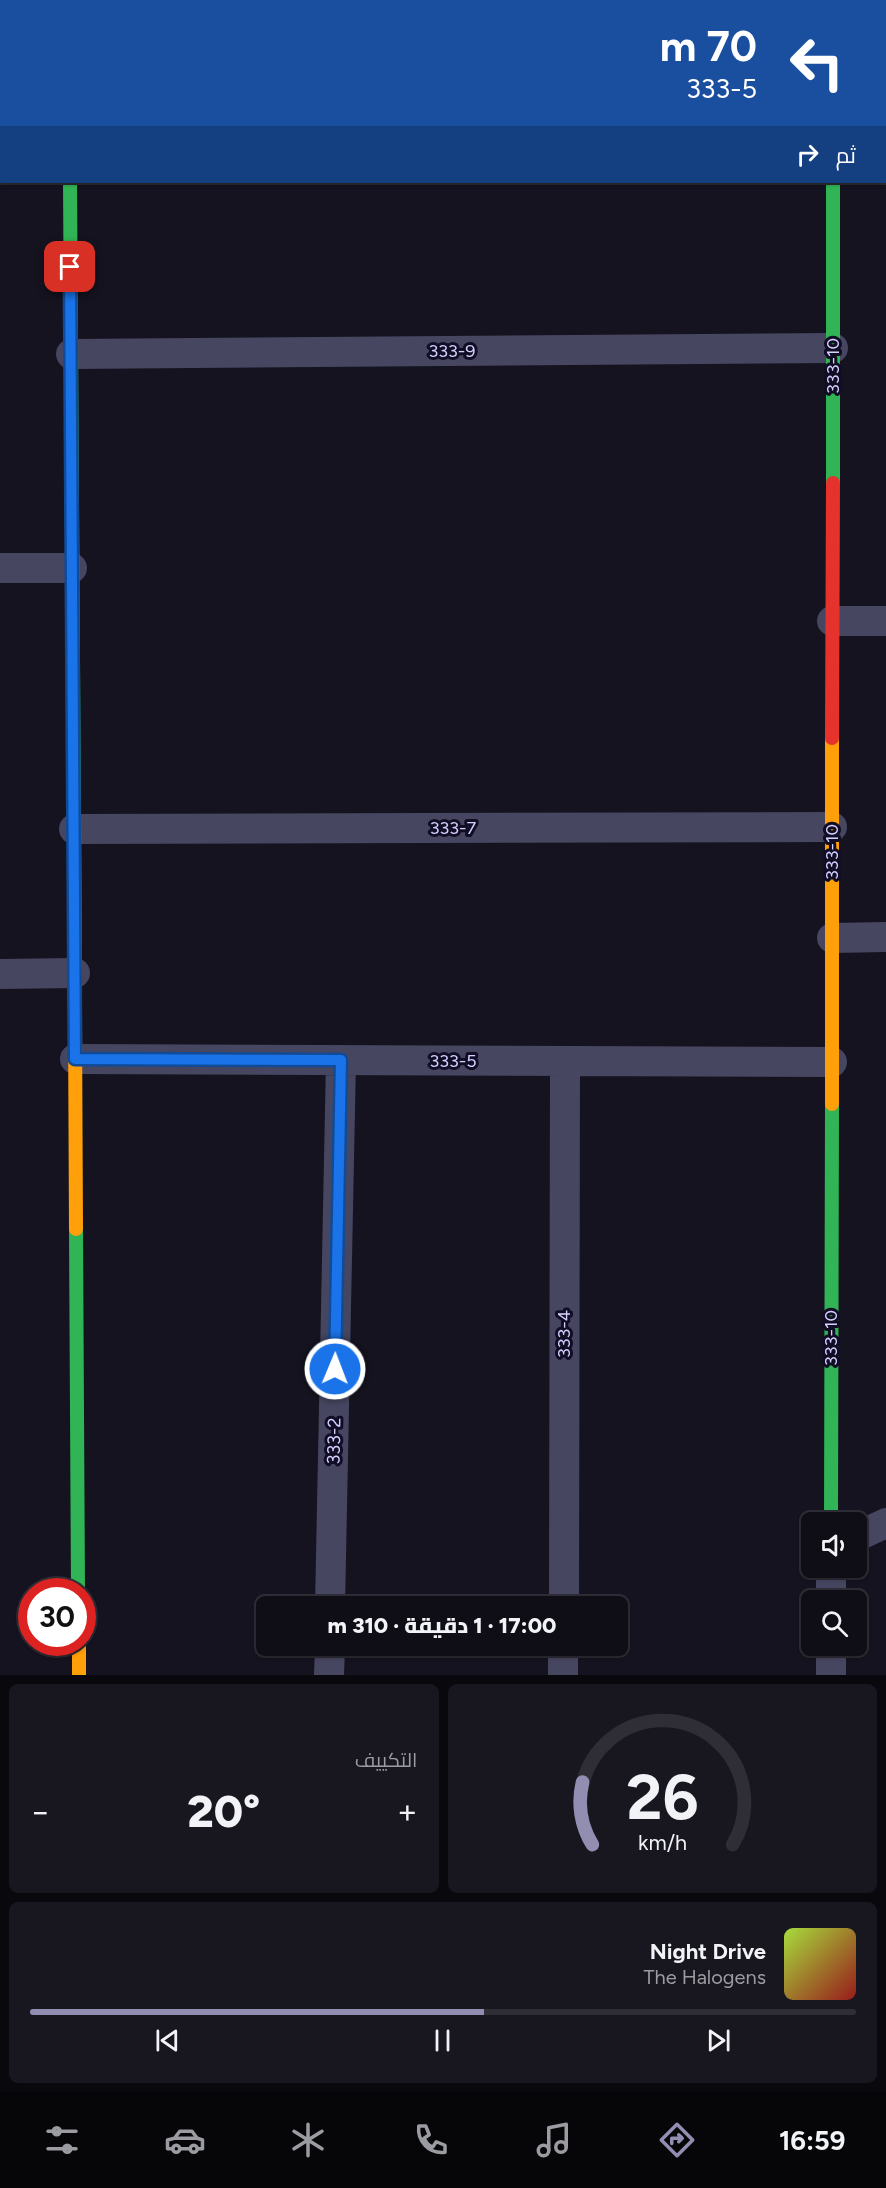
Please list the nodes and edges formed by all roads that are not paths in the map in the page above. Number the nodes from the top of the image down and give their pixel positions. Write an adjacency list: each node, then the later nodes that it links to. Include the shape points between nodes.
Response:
1 (70, 183): 4 (street)
2 (833, 183): 3 (street, 333-10)
3 (833, 348): 4 (street, 333-9); 7 (street, 333-10)
4 (71, 354): 6 (street)
5 (0, 568): 6 (street)
6 (72, 568): 10 (street)
7 (832, 621): 8 (street); 9 (street, 333-10)
8 (886, 621)
9 (832, 826): 10 (street, 333-7); 12 (street, 333-10)
10 (74, 829): 13 (street)
11 (886, 937): 12 (street)
12 (832, 938): 18 (street, 333-10)
13 (75, 973): 14 (street); 15 (street)
14 (0, 974)
15 (75, 1059): 16 (street, 333-5); 22 (street)
16 (341, 1060): 17 (street, 333-5); 23 (street, 333-2)
17 (565, 1061): 18 (street, 333-5); 24 (street, 333-4)
18 (832, 1062): 19 (street, 333-10)
19 (831, 1512)
20 (886, 1523): 21 (street)
21 (867, 1532)
22 (78, 1578)
23 (330, 1596)
24 (564, 1596)
25 (78, 1656): 29 (street)
26 (330, 1656): 30 (street)
27 (563, 1656): 31 (street)
28 (831, 1656): 32 (street)
29 (79, 1675)
30 (329, 1675)
31 (563, 1675)
32 (831, 1675)

